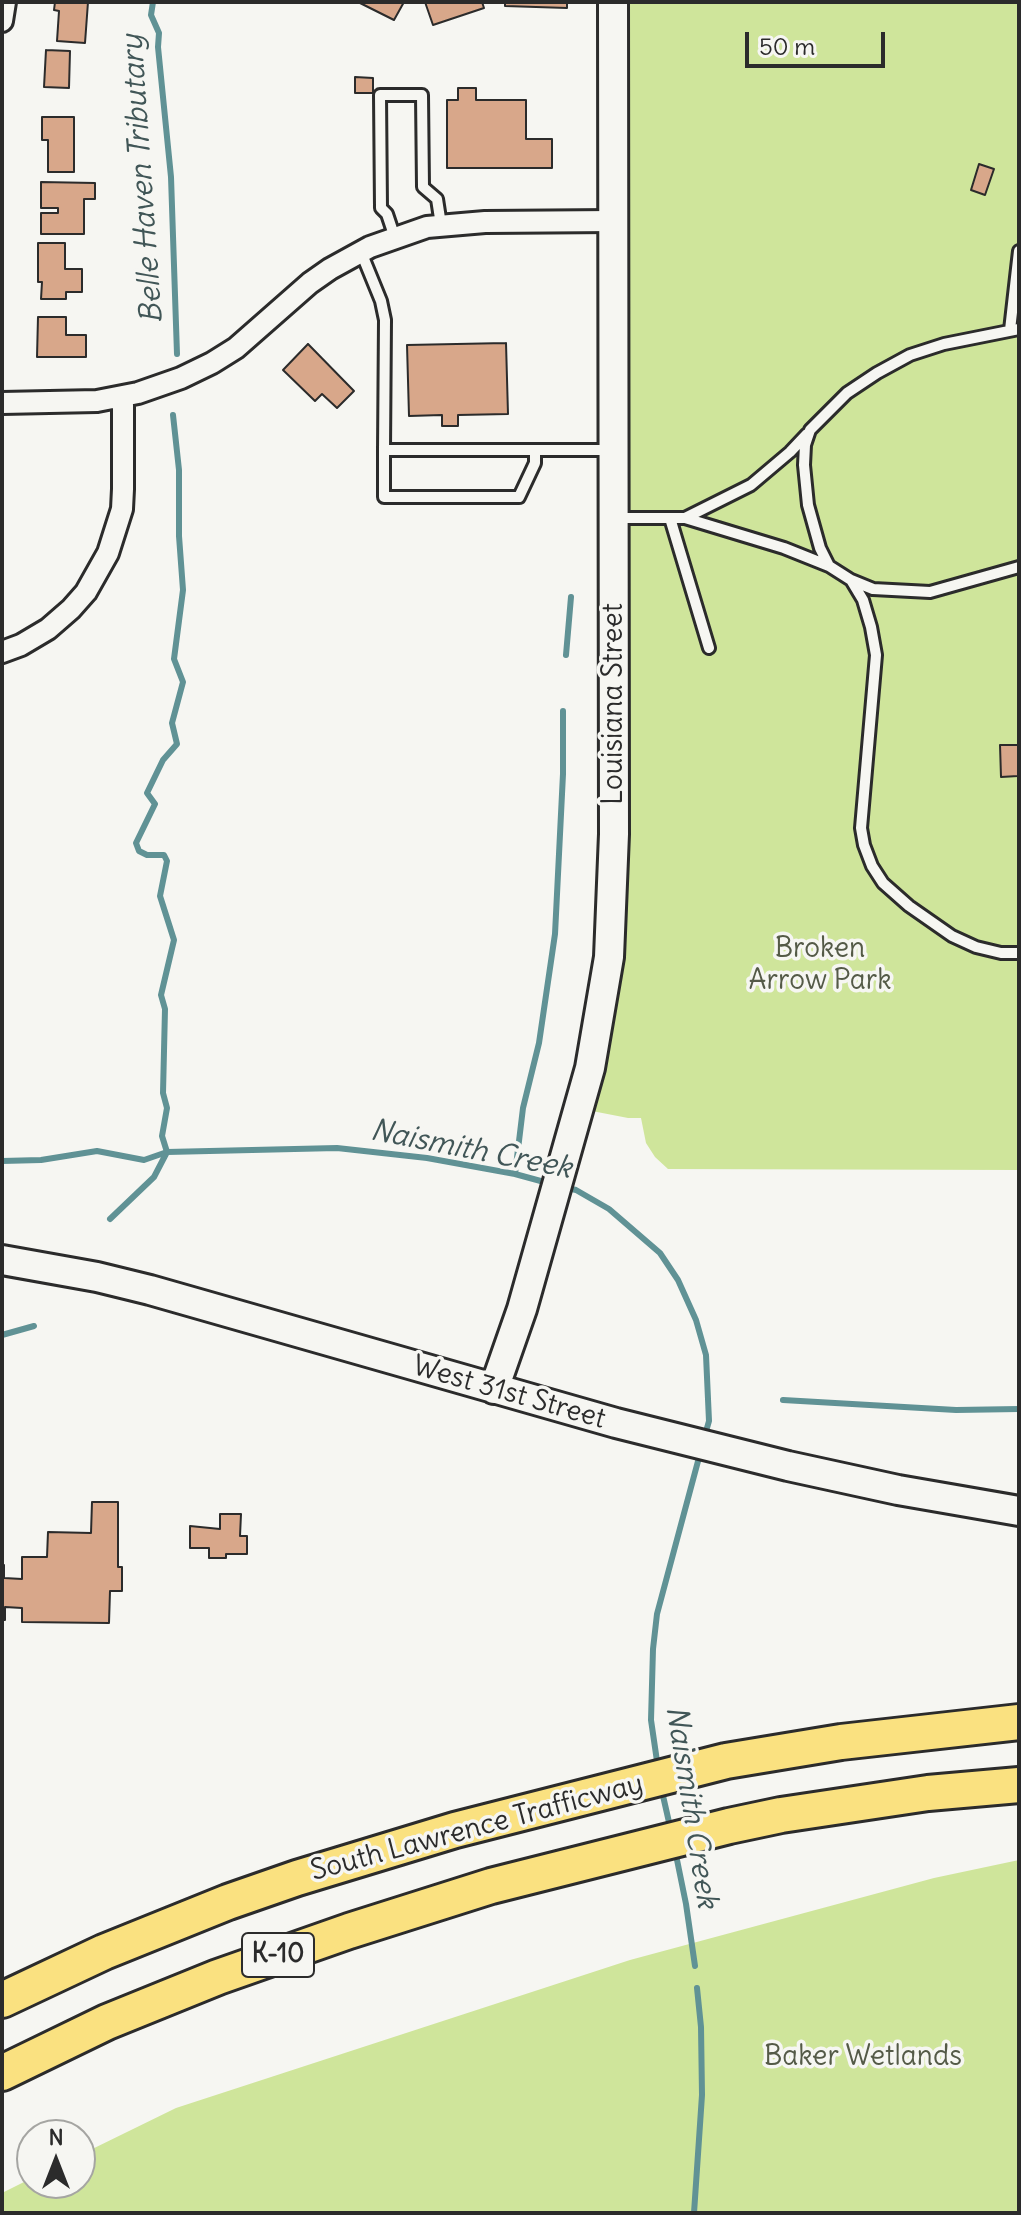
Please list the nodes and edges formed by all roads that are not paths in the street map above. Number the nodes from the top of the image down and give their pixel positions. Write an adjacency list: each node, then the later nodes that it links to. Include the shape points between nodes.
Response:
1 (5, 2): 3 (street)
2 (613, 2): 4 (main road, Louisiana Street)
3 (2, 21)
4 (613, 221): 5 (street); 15 (main road, Louisiana Street)
5 (441, 225): 6 (street); 6 (lane, via 437,199 423,187 422,95 380,95 381,208)
6 (395, 238): 8 (street)
7 (1019, 251): 9 (lane)
8 (361, 252): 10 (street, via 310,283 212,363); 13 (lane, via 385,320)
9 (1014, 329): 12 (lane, via 910,355 847,393)
10 (123, 396): 11 (street, via 78,403); 23 (street, via 122,509 108,553 71,609 48,629)
11 (2, 403)
12 (810, 430): 18 (lane, via 751,485); 19 (lane, via 805,486)
13 (384, 450): 14 (lane); 14 (lane, via 384,497 519,497 535,463)
14 (535, 450): 15 (lane)
15 (614, 450): 16 (main road, Louisiana Street)
16 (614, 518): 17 (lane); 26 (main road, Louisiana Street, via 613,913 598,1033 522,1309)
17 (670, 518): 18 (lane); 22 (lane)
18 (685, 518): 19 (lane)
19 (829, 566): 21 (lane)
20 (1019, 567): 21 (lane, via 930,592 873,589)
21 (851, 580): 24 (lane, via 863,600 876,655 861,828 872,866 909,906 952,936 976,947)
22 (709, 648)
23 (2, 652)
24 (1019, 953)
25 (2, 1260): 26 (main road, West 31st Street, via 150,1290)
26 (494, 1389): 27 (main road, West 31st Street, via 788,1466)
27 (1019, 1511)
28 (1019, 1722): 30 (highway, South Lawrence Trafficway / K-10, via 726,1761 372,1854 140,1937)
29 (1019, 1785): 31 (highway, K-10, via 880,1799 729,1826 565,1866 269,1959 107,2022)
30 (2, 2000)
31 (2, 2073)

